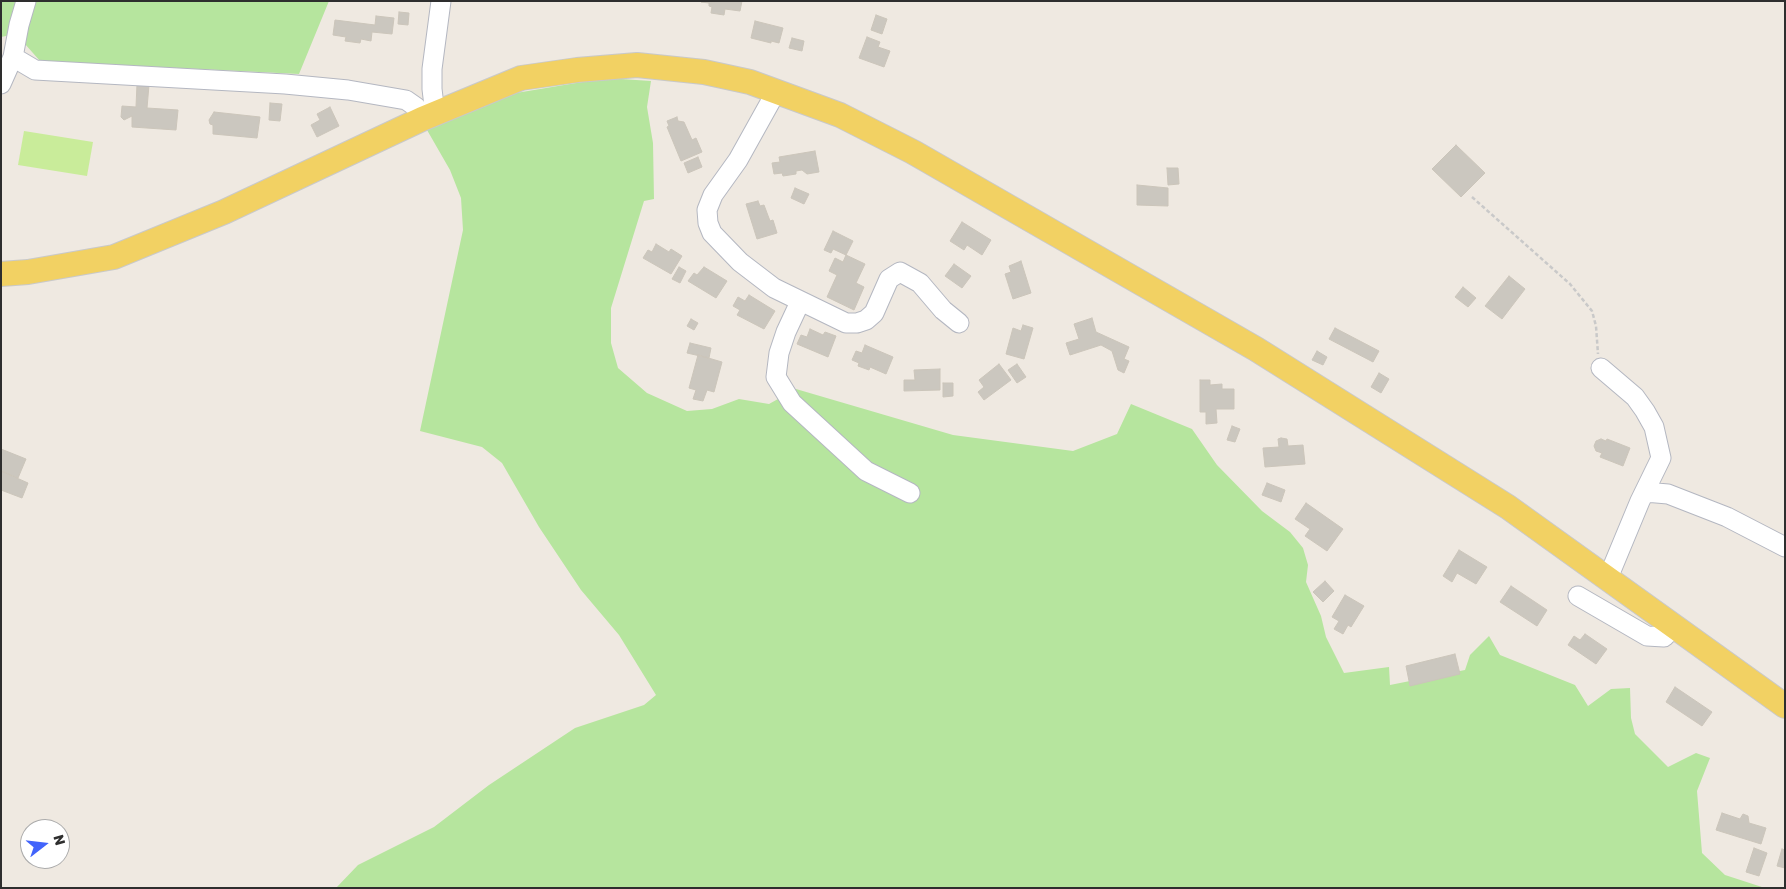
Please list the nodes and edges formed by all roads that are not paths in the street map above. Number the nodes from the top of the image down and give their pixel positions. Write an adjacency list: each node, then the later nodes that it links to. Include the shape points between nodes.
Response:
1 (26, 1): 3 (street)
2 (441, 1): 6 (street)
3 (13, 57): 4 (street); 6 (street, via 35,70 282,83 348,90 406,100)
4 (1, 84)
5 (776, 90): 6 (main road, via 718,74 637,65 521,78); 8 (street, via 738,160 713,196 707,210 708,223 712,233 740,262 774,288); 14 (main road, via 840,115 913,152 1256,349 1508,507)
6 (428, 116): 7 (main road, via 224,212 114,257)
7 (1, 274)
8 (800, 302): 9 (street, via 846,323 857,323 874,313 888,279 900,272 920,283); 12 (street, via 779,353 776,377 792,403 866,471)
9 (959, 323)
10 (1601, 368): 11 (street, via 1634,397 1654,427 1661,458)
11 (1644, 492): 13 (street, via 1668,494 1728,517); 14 (street)
12 (910, 493)
13 (1785, 547)
14 (1608, 578): 16 (main road)
15 (1578, 596): 16 (street, via 1646,636 1664,637)
16 (1674, 627): 17 (main road)
17 (1785, 706)

